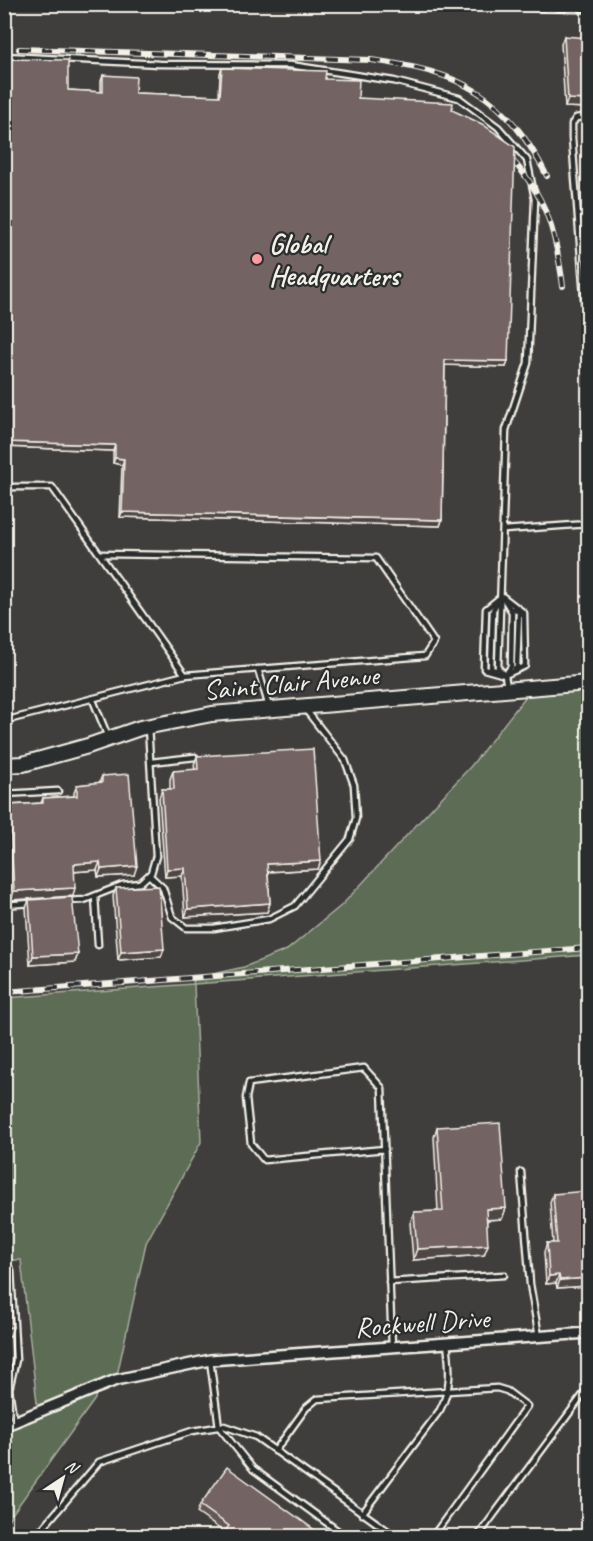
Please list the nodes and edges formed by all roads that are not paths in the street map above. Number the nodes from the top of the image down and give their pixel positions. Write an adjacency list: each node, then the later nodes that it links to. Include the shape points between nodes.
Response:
1 (4, 56): 6 (lane, via 159,64 290,65 339,72 459,98 498,127 527,160 535,199 528,363 506,430)
2 (588, 116): 3 (lane, via 576,118 572,131)
3 (588, 350)
4 (4, 487): 7 (lane, via 52,487)
5 (588, 524): 6 (lane)
6 (504, 530): 8 (lane)
7 (99, 554): 9 (lane, via 376,558 434,642 425,656); 10 (lane)
8 (502, 596): 11 (lane, via 498,668); 11 (lane, via 512,612 511,667); 11 (lane, via 524,613 525,666); 11 (lane, via 486,609 484,669)
9 (258, 669): 10 (lane); 15 (lane)
10 (185, 675): 13 (lane)
11 (506, 682): 12 (street, Saint Clair Avenue); 14 (street, Saint Clair Avenue)
12 (588, 683)
13 (93, 700): 16 (lane); 18 (lane)
14 (302, 706): 15 (street, Saint Clair Avenue); 24 (lane, via 345,760 354,785 356,818 350,839 295,906 269,919 214,928 186,928 172,917 163,888)
15 (269, 709): 17 (street, Saint Clair Avenue)
16 (4, 721)
17 (148, 726): 18 (street, Saint Clair Avenue); 20 (lane)
18 (109, 739): 21 (street, Saint Clair Avenue, via 23,764)
19 (195, 757): 20 (lane)
20 (151, 762): 24 (lane, via 156,856)
21 (4, 765)
22 (58, 791): 23 (lane)
23 (4, 794)
24 (149, 875): 25 (lane, via 140,883 122,885)
25 (95, 896): 26 (lane); 29 (lane)
26 (61, 901)
27 (38, 903): 28 (lane)
28 (4, 904)
29 (98, 945)
30 (384, 1149): 30 (lane, via 382,1088 364,1068 249,1083 246,1098 251,1144 264,1160); 34 (lane)
31 (521, 1172): 36 (lane, via 530,1284)
32 (11, 1270): 42 (lane, via 16,1360 9,1389)
33 (504, 1275): 34 (lane)
34 (389, 1282): 38 (lane)
35 (588, 1333): 36 (street, Rockwell Drive)
36 (539, 1337): 37 (street, Rockwell Drive)
37 (447, 1343): 38 (street, Rockwell Drive); 41 (lane)
38 (392, 1347): 39 (street, Rockwell Drive)
39 (210, 1360): 42 (street, Rockwell Drive, via 116,1380); 44 (lane)
40 (588, 1388): 51 (lane)
41 (448, 1391): 45 (lane, via 317,1400 306,1408); 46 (lane, via 428,1429); 50 (lane, via 497,1388 527,1406)
42 (14, 1422): 43 (street, Rockwell Drive)
43 (4, 1426)
44 (219, 1427): 45 (lane, via 256,1437); 47 (lane, via 192,1431 99,1462); 48 (lane, via 253,1469)
45 (275, 1452): 46 (lane)
46 (362, 1514): 49 (lane)
47 (36, 1536)
48 (345, 1536)
49 (395, 1536)
50 (433, 1536)
51 (478, 1536)

